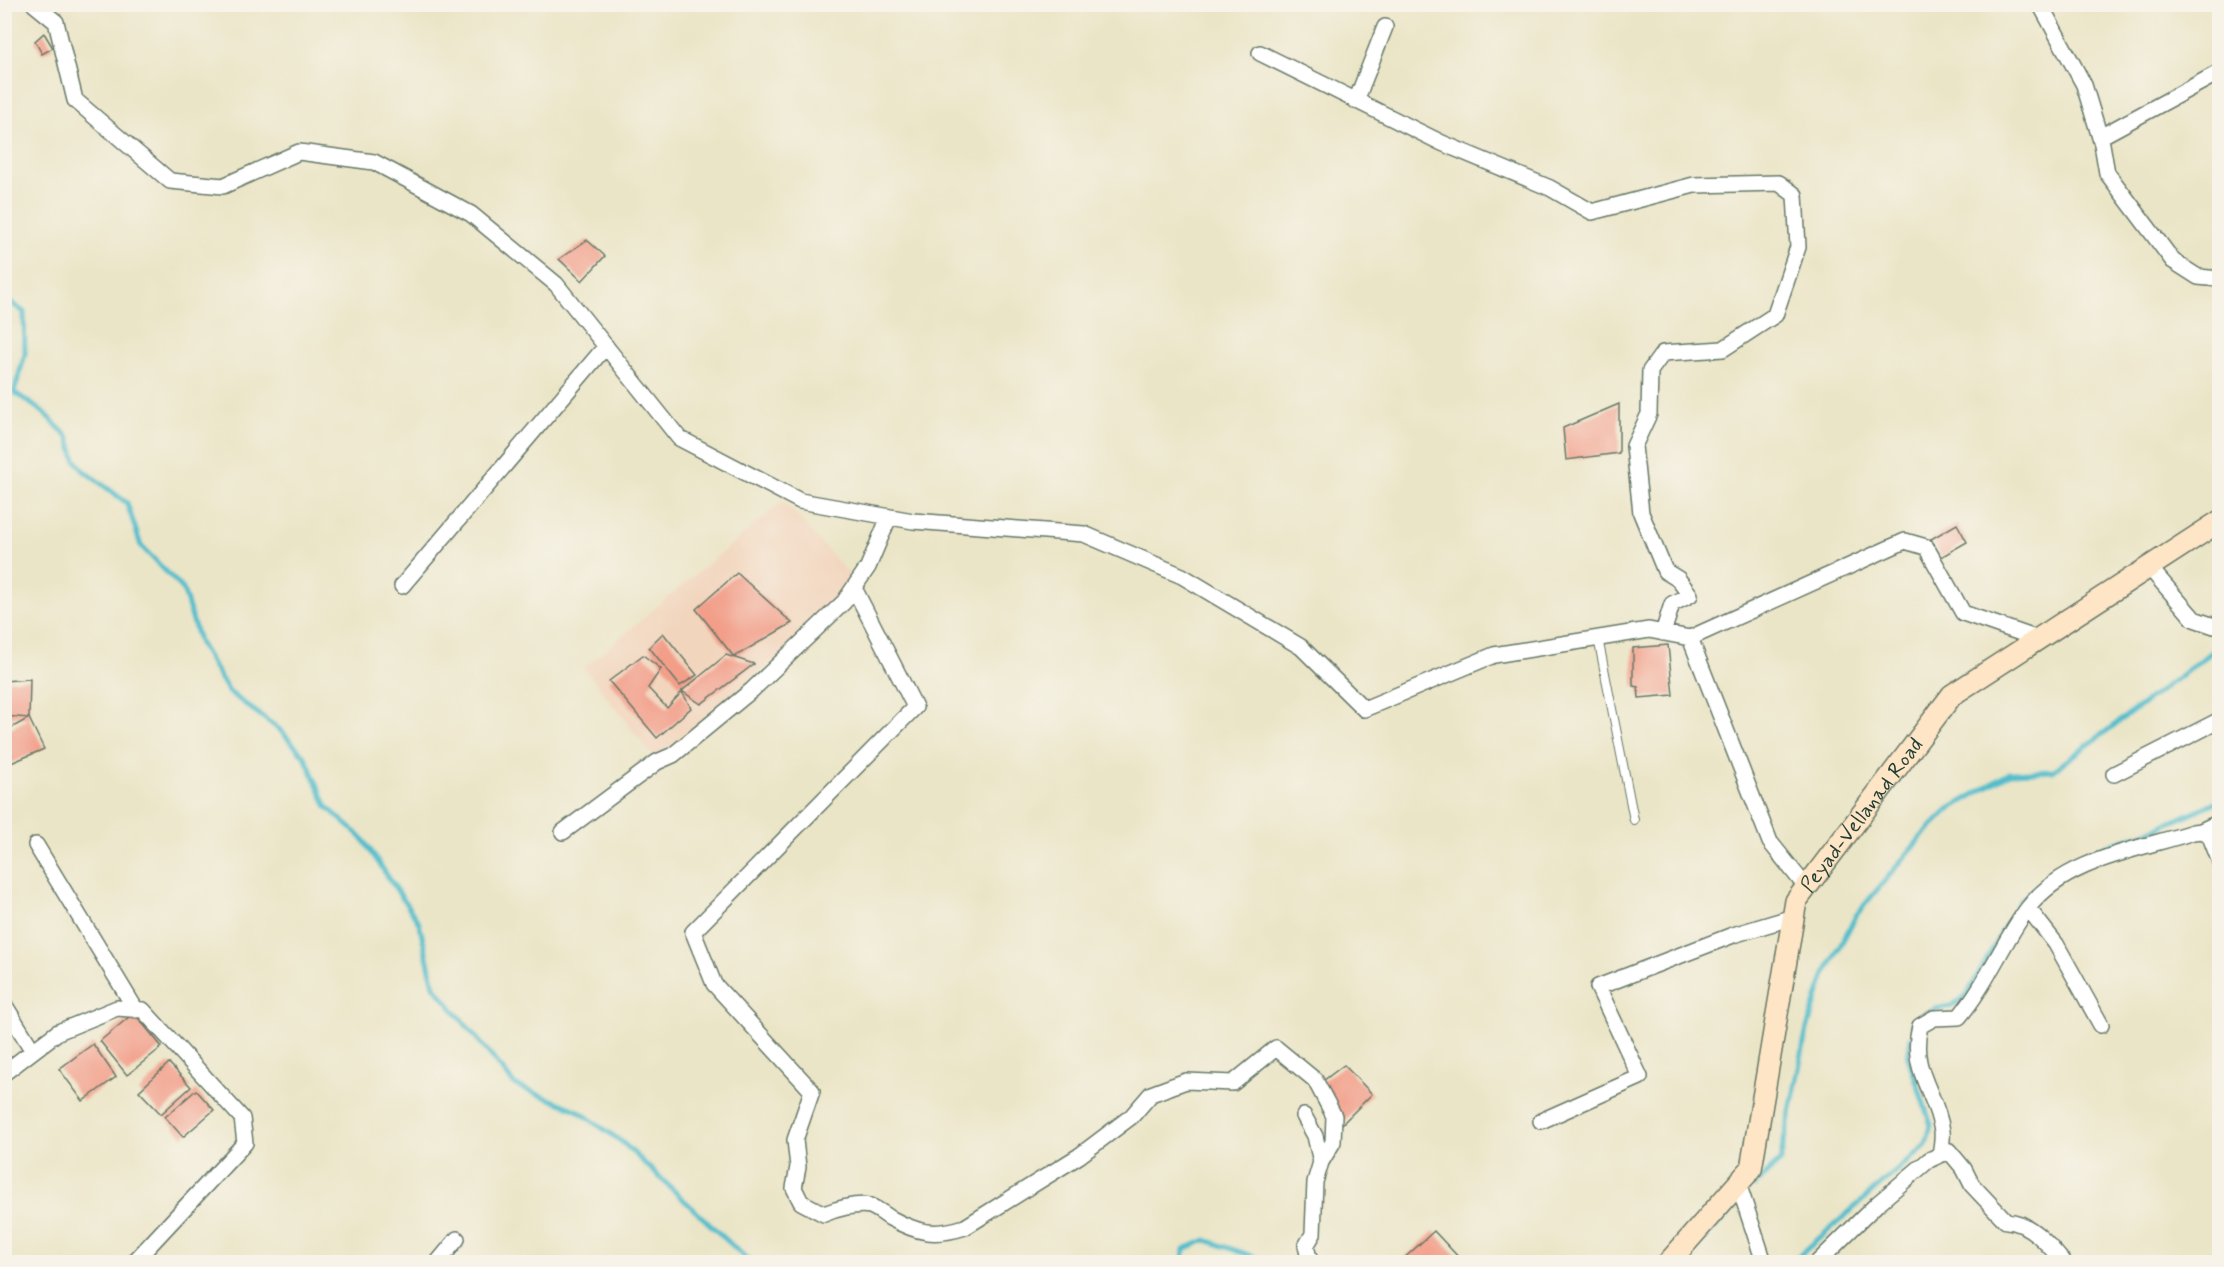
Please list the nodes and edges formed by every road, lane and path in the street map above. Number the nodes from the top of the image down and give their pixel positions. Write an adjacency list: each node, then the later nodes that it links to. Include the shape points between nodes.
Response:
1 (34, 4): 9 (street, via 56,22 75,100 170,181 223,186 299,152 374,162 471,214 556,284)
2 (2040, 4): 7 (street, via 2084,85)
3 (1385, 27): 6 (street)
4 (1260, 53): 6 (street)
5 (2220, 72): 7 (street)
6 (1356, 101): 16 (street, via 1442,144 1550,188 1592,212 1694,185 1779,183 1795,195 1798,247 1775,315 1723,349 1663,353 1650,371 1649,414 1634,446 1641,513 1665,571 1678,579 1690,595 1672,604)
7 (2100, 137): 8 (street, via 2107,173 2173,261 2198,277)
8 (2220, 279)
9 (606, 346): 10 (street, via 679,438 800,501); 13 (street)
10 (889, 517): 14 (street, via 868,567); 17 (street, via 1084,534 1182,576 1301,647 1364,708 1494,655)
11 (2220, 521): 12 (main road, Peyad-Vellanad Road)
12 (2150, 567): 15 (street, via 2194,618 2214,626); 19 (main road, Peyad-Vellanad Road)
13 (402, 586)
14 (854, 588): 25 (street, via 752,690 690,741); 39 (street, via 915,707 693,932 714,984 812,1091 795,1140 798,1167 794,1188 801,1202 824,1214 870,1206 909,1228 944,1234 965,1227 1080,1156 1132,1116 1151,1094 1186,1081 1233,1083 1276,1048 1315,1080 1334,1116 1333,1142)
15 (2220, 622)
16 (1664, 633): 17 (street, via 1649,630); 18 (street)
17 (1598, 638): 22 (lane)
18 (1690, 638): 19 (street, via 1905,541 1926,547 1963,613); 28 (street, via 1770,842)
19 (2038, 639): 28 (main road, Peyad-Vellanad Road, via 1952,695)
20 (2220, 720): 21 (street)
21 (2114, 774)
22 (1634, 820)
23 (2220, 822): 24 (street)
24 (2201, 831): 27 (street, via 2209,834); 29 (street, via 2083,867 2058,881)
25 (563, 832)
26 (36, 844): 32 (street)
27 (2220, 862)
28 (1806, 887): 30 (main road, Peyad-Vellanad Road, via 1796,901)
29 (2028, 908): 33 (street, via 2056,945); 38 (street, via 1979,993 1959,1017 1934,1018 1920,1026 1915,1045 1919,1068 1943,1133)
30 (1793, 917): 37 (street, via 1733,935 1598,987 1640,1077); 40 (main road, Peyad-Vellanad Road, via 1751,1169)
31 (4, 1004): 34 (street)
32 (136, 1010): 34 (street, via 117,1008 58,1032); 42 (street, via 143,1010 242,1118 246,1143)
33 (2100, 1025)
34 (33, 1051): 35 (street)
35 (4, 1073)
36 (1304, 1116): 39 (street, via 1315,1136)
37 (1541, 1121)
38 (1940, 1155): 47 (street, via 1877,1204); 48 (street, via 1949,1151 1972,1185 2006,1221 2015,1221 2038,1236)
39 (1321, 1162): 44 (street, via 1313,1196 1313,1234 1306,1246)
40 (1738, 1183): 45 (main road, Peyad-Vellanad Road); 46 (street)
41 (457, 1239): 43 (street)
42 (134, 1263)
43 (438, 1263)
44 (1310, 1263)
45 (1669, 1263)
46 (1764, 1263)
47 (1818, 1263)
48 (2063, 1263)

